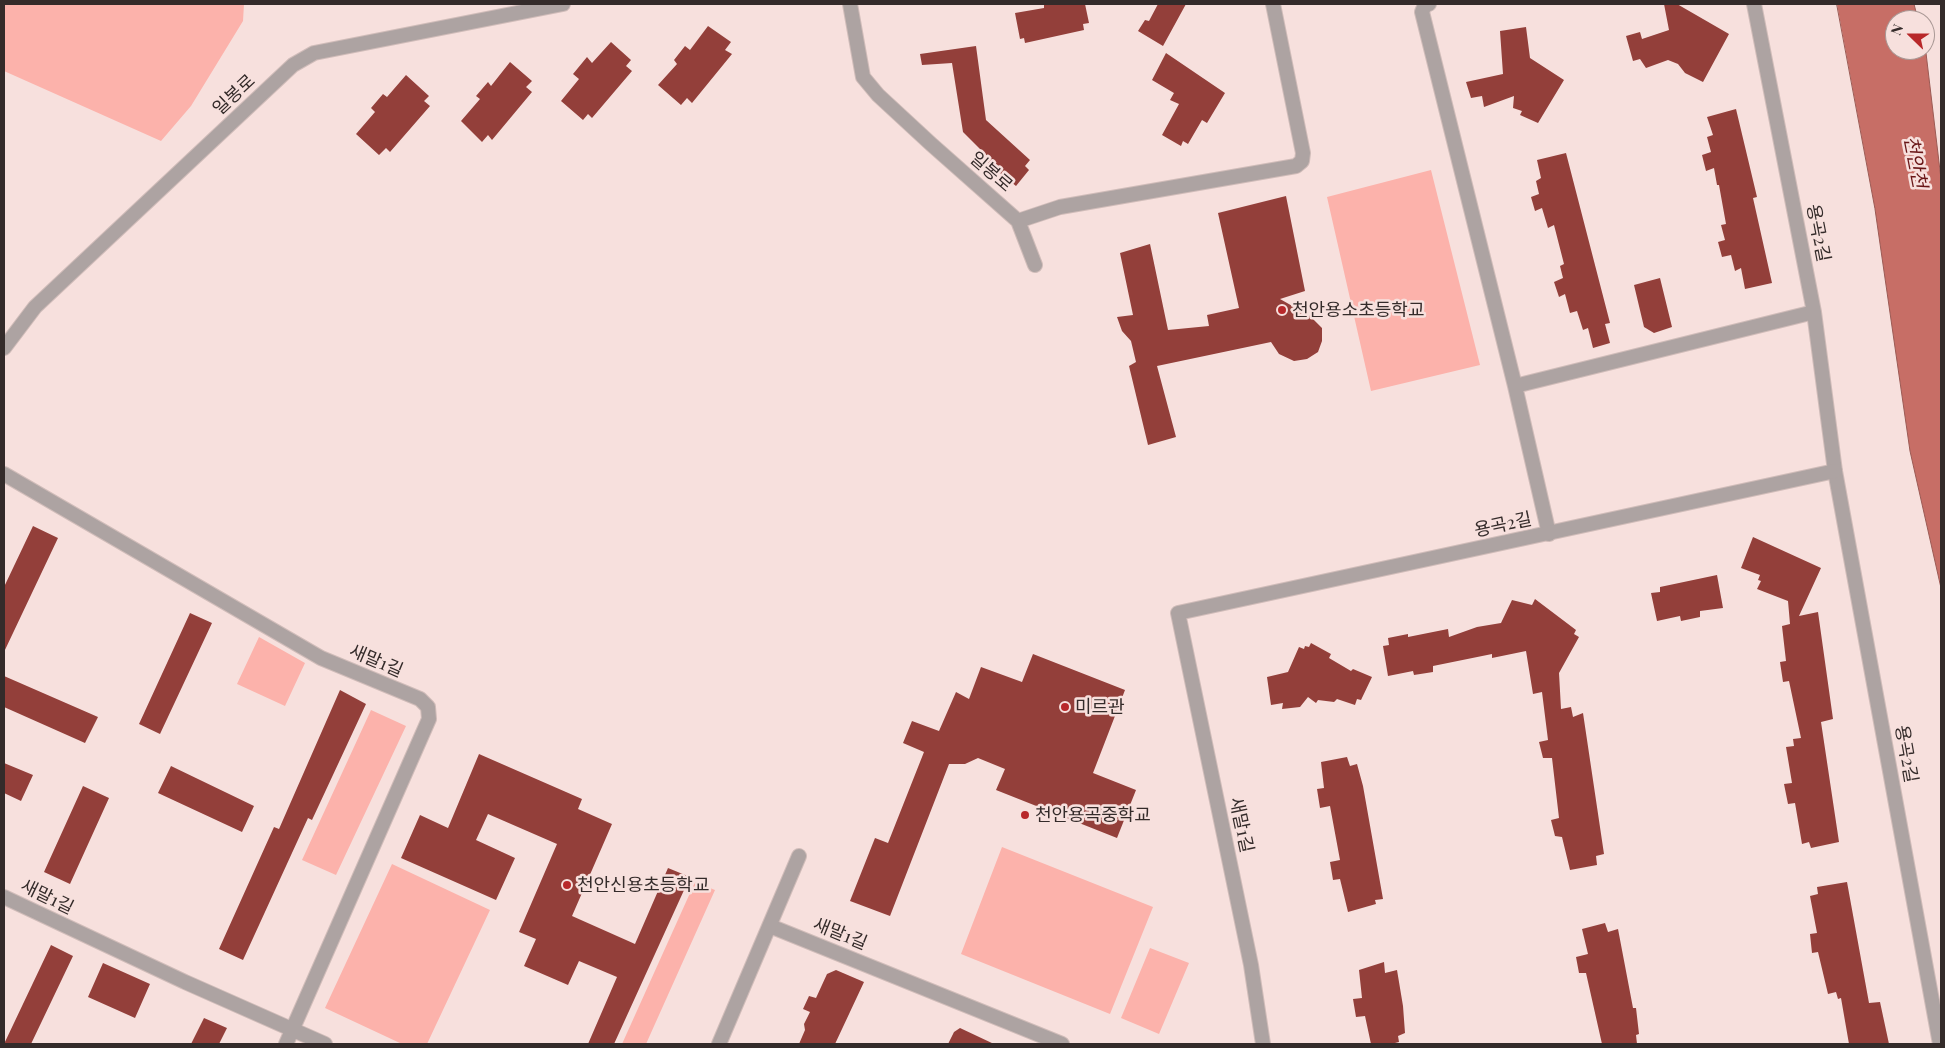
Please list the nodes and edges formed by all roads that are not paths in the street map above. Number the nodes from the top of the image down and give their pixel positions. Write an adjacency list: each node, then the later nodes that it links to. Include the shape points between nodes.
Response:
1 (563, 4): 9 (street, 일봉로, via 314,53 293,65 35,307)
2 (850, 4): 6 (street, 일봉로, via 862,77 924,138)
3 (1273, 4): 6 (street, via 1302,161 1296,166 1060,207)
4 (1428, 4): 10 (street, via 1422,12)
5 (1754, 4): 8 (street, 용곡2길)
6 (1018, 221): 7 (street)
7 (1035, 265)
8 (1814, 312): 10 (street); 11 (street, 용곡2길)
9 (4, 348)
10 (1515, 386): 13 (street)
11 (1835, 471): 13 (street, 용곡2길); 24 (street, 용곡2길)
12 (4, 474): 18 (street, 새말1길, via 321,658 420,699 428,707 429,719)
13 (1549, 534): 14 (street, 용곡2길)
14 (1178, 613): 23 (street, 새말1길, via 1251,965)
15 (798, 856): 17 (street)
16 (4, 897): 18 (street, 새말1길)
17 (770, 926): 21 (street); 22 (street, 새말1길)
18 (293, 1031): 19 (street); 20 (street, 새말1길)
19 (286, 1044)
20 (325, 1044)
21 (719, 1044)
22 (1062, 1044)
23 (1263, 1044)
24 (1940, 1044)

